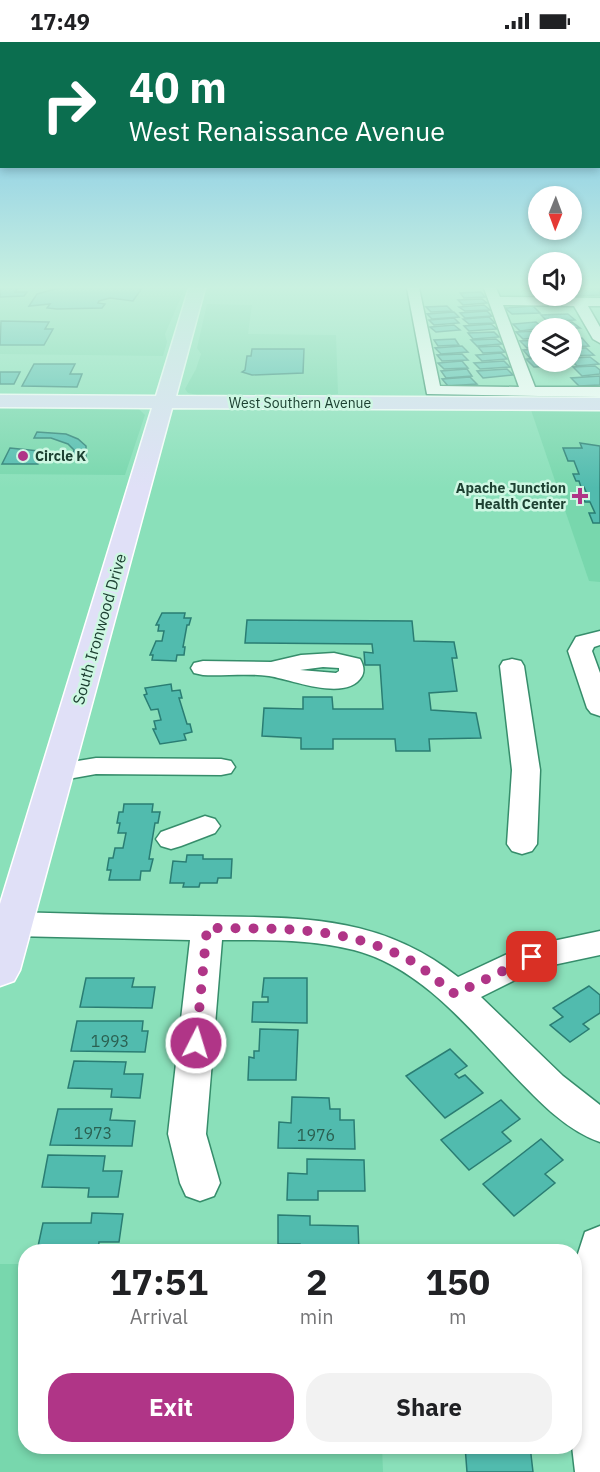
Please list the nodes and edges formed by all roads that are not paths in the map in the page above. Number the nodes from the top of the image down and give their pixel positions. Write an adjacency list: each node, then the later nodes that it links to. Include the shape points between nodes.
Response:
1 (178, 355): 7 (main road, South Ironwood Drive)
2 (427, 355): 4 (street, via 434,391)
3 (515, 355): 4 (street)
4 (529, 392): 5 (street)
5 (600, 392)
6 (0, 401): 7 (main road, West Southern Avenue)
7 (165, 402): 8 (main road, West Southern Avenue); 14 (main road, South Ironwood Drive)
8 (600, 404)
9 (592, 640): 13 (street, via 580,651)
10 (512, 666): 18 (street, via 526,770)
11 (203, 668): 12 (street)
12 (273, 669)
13 (600, 708)
14 (57, 772): 15 (street, via 89,779); 19 (main road, South Ironwood Drive)
15 (220, 774)
16 (205, 826): 17 (street)
17 (171, 839)
18 (522, 844)
19 (4, 924): 20 (street); 22 (main road, South Ironwood Drive)
20 (207, 928): 23 (street, via 306,929 359,938 408,959); 25 (street, via 187,1134)
21 (600, 943): 23 (street, via 532,957)
22 (0, 970)
23 (455, 994): 24 (street, via 572,1108)
24 (600, 1126)
25 (200, 1184)
26 (600, 1246): 27 (street, via 589,1295 587,1375)
27 (599, 1472)

